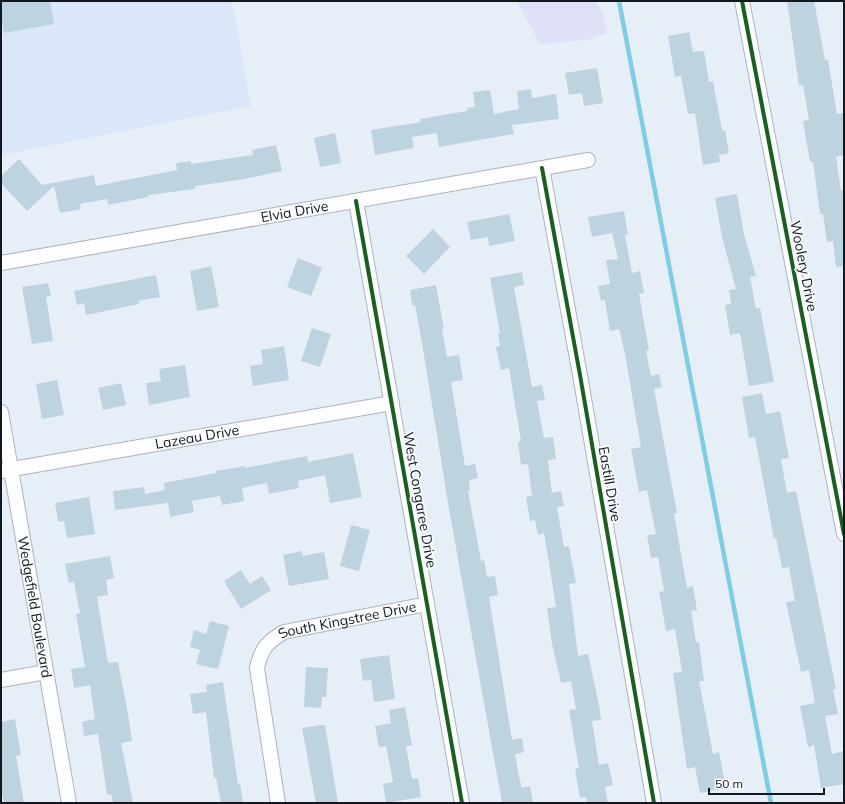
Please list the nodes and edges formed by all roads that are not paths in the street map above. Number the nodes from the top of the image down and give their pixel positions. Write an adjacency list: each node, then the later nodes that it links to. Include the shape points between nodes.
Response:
1 (742, 1): 9 (street, Woolery Drive)
2 (588, 160): 3 (street, Elvia Drive)
3 (542, 168): 4 (street, Elvia Drive); 16 (street, Eastill Drive, via 582,383)
4 (356, 201): 5 (street, Elvia Drive); 6 (street, West Congaree Drive)
5 (1, 263)
6 (392, 403): 8 (street, Lazeau Drive); 10 (street, West Congaree Drive)
7 (1, 412): 8 (street, Wedgefield Boulevard)
8 (6, 470): 11 (street, Wedgefield Boulevard)
9 (844, 534)
10 (427, 604): 14 (street, South Kingstree Drive, via 284,632 270,641 260,655 257,668); 15 (street, West Congaree Drive)
11 (46, 672): 12 (street); 13 (street, Wedgefield Boulevard)
12 (1, 680)
13 (69, 803)
14 (278, 803)
15 (462, 803)
16 (654, 803)

